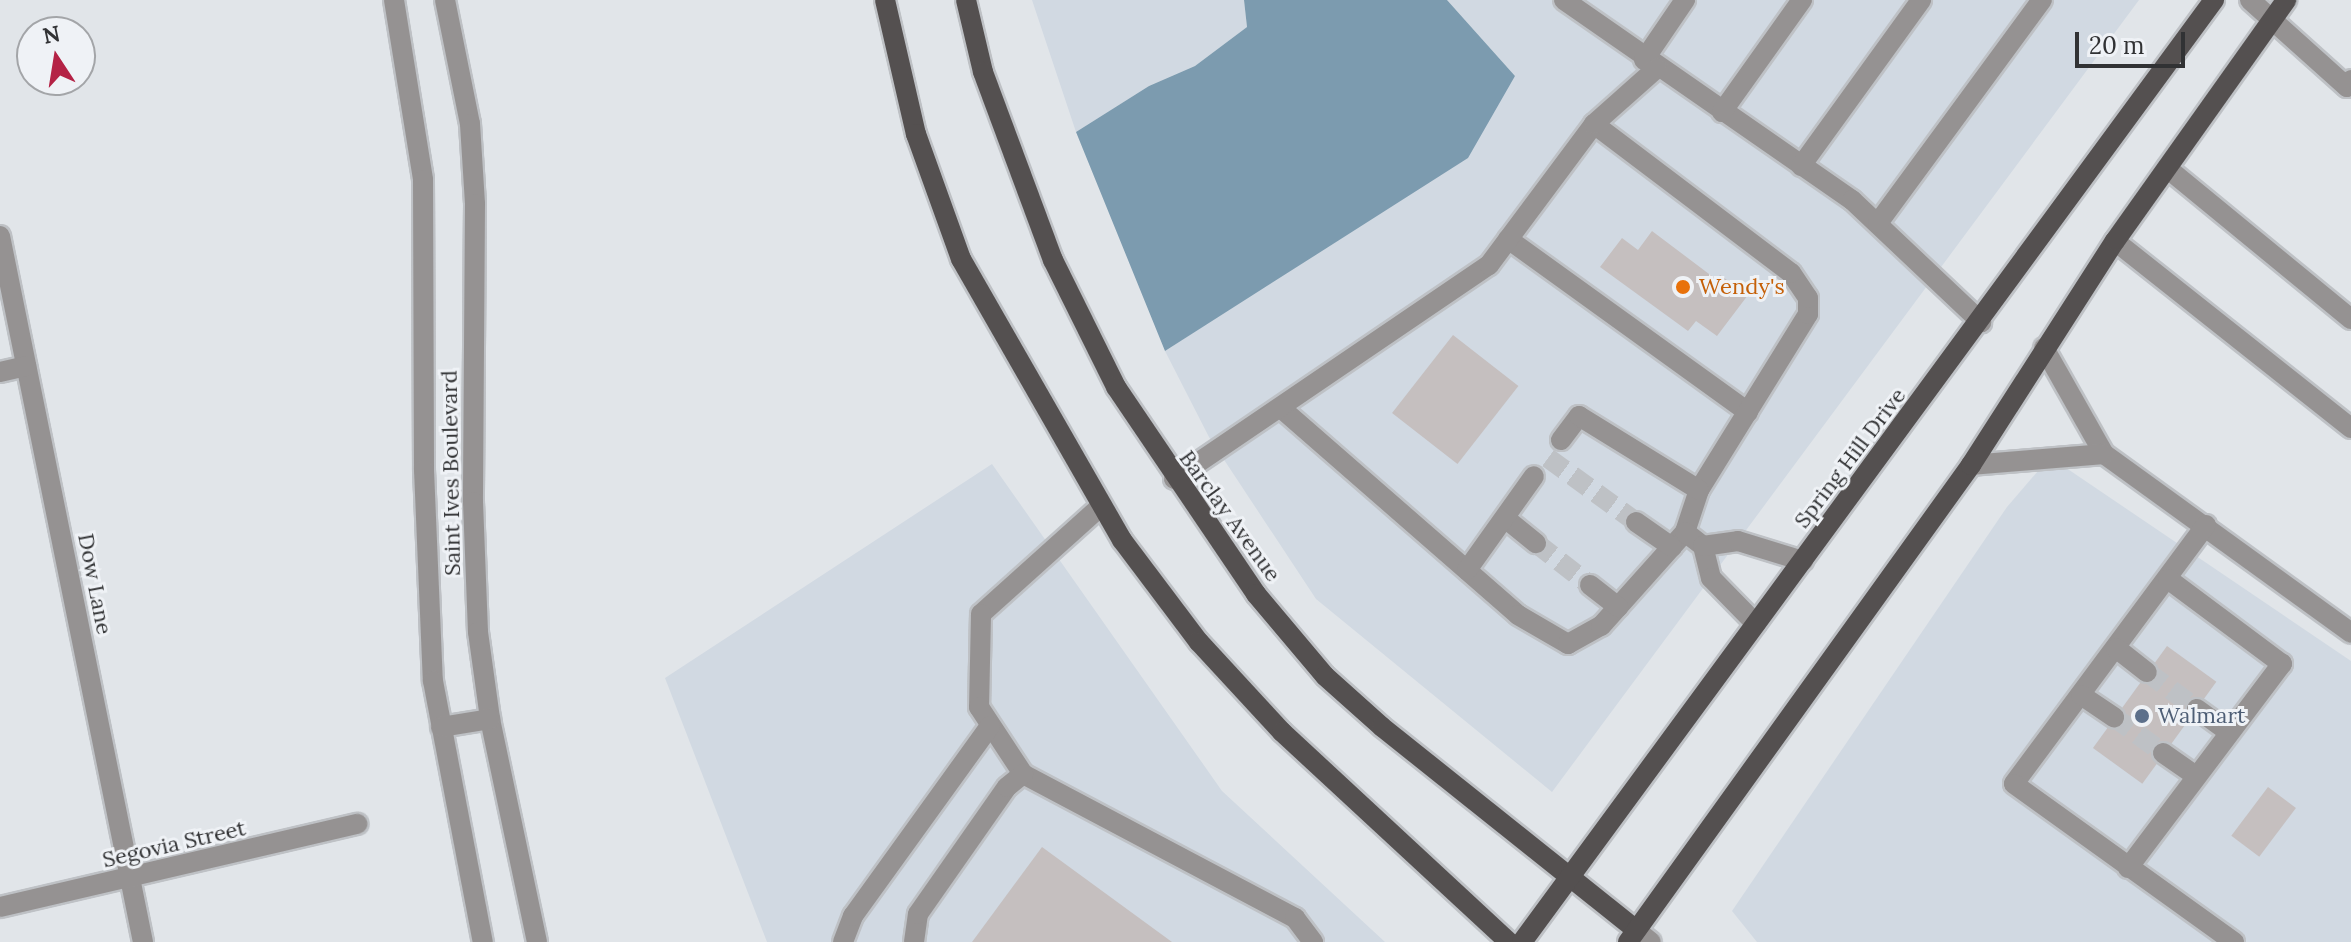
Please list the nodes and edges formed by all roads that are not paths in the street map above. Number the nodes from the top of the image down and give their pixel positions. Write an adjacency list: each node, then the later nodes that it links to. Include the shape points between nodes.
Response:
1 (394, 0): 59 (street, Saint Ives Boulevard, via 423,180 424,470 433,681)
2 (445, 0): 57 (street, Saint Ives Boulevard, via 470,124 473,502 478,632)
3 (885, 0): 38 (main road, via 916,134 961,259)
4 (966, 0): 36 (main road, Barclay Avenue, via 983,72 1042,234 1116,387)
5 (1565, 0): 14 (street)
6 (1685, 0): 14 (street)
7 (1802, 0): 16 (street)
8 (1921, 0): 18 (street)
9 (2042, 0): 20 (street)
10 (2214, 0): 25 (main road, Spring Hill Drive)
11 (2250, 0): 13 (street)
12 (2286, 0): 13 (main road)
13 (2271, 20): 15 (street); 19 (main road)
14 (1650, 64): 16 (street); 17 (street)
15 (2350, 86)
16 (1722, 112): 18 (street)
17 (1594, 124): 22 (street); 30 (street, via 1791,273 1808,298 1808,314)
18 (1801, 166): 20 (street)
19 (2167, 168): 23 (main road); 24 (street)
20 (1878, 223): 25 (street)
21 (0, 236): 27 (street, Dow Lane)
22 (1508, 239): 29 (street, via 1489,265); 30 (street)
23 (2115, 241): 26 (main road); 31 (street)
24 (2351, 319)
25 (1981, 322): 45 (main road, Spring Hill Drive)
26 (2044, 348): 33 (street); 34 (main road)
27 (26, 366): 28 (street); 67 (street, Dow Lane)
28 (0, 372)
29 (1282, 409): 36 (street); 46 (street)
30 (1748, 412): 37 (street)
31 (2351, 428)
32 (1561, 440): 37 (street, via 1579,416)
33 (2104, 454): 34 (street); 41 (street)
34 (1971, 465): 69 (main road)
35 (1534, 476): 39 (street)
36 (1174, 479): 66 (main road, Barclay Avenue, via 1256,594 1325,676)
37 (1699, 490): 42 (street)
38 (1101, 506): 58 (street, via 981,614 979,707); 76 (main road, via 1209,653 1282,732)
39 (1505, 518): 43 (street); 46 (street)
40 (1636, 522): 42 (street)
41 (2206, 525): 47 (street); 51 (street)
42 (1679, 540): 44 (street); 49 (street)
43 (1536, 543)
44 (1703, 546): 45 (street, via 1738,541); 50 (street, via 1711,578)
45 (1803, 561): 50 (main road, Spring Hill Drive)
46 (1467, 570): 49 (street, via 1518,615 1568,644 1601,626)
47 (2168, 579): 52 (street); 60 (street, via 2282,664)
48 (1590, 585): 49 (street)
49 (1618, 607)
50 (1756, 624): 66 (main road, Spring Hill Drive)
51 (2351, 633)
52 (2116, 648): 53 (street); 54 (street)
53 (2147, 672)
54 (2081, 695): 56 (street); 65 (street, via 2014,784)
55 (2197, 709): 60 (street)
56 (2114, 717)
57 (490, 719): 59 (street); 72 (street, Saint Ives Boulevard)
58 (990, 726): 62 (street); 73 (street, via 853,916)
59 (441, 727): 71 (street, Saint Ives Boulevard)
60 (2229, 732): 63 (street)
61 (2163, 753): 63 (street)
62 (1023, 774): 74 (street, via 1007,787 918,914); 75 (street, via 1295,918)
63 (2196, 776): 65 (street)
64 (358, 824): 67 (street, Segovia Street)
65 (2128, 868): 78 (street)
66 (1571, 876): 69 (main road, Barclay Avenue); 77 (main road, Spring Hill Drive)
67 (131, 880): 68 (street, Segovia Street); 70 (street, Dow Lane)
68 (0, 907)
69 (1638, 938)
70 (143, 942)
71 (483, 942)
72 (537, 942)
73 (843, 942)
74 (914, 942)
75 (1313, 942)
76 (1509, 942)
77 (1522, 942)
78 (2234, 942)

